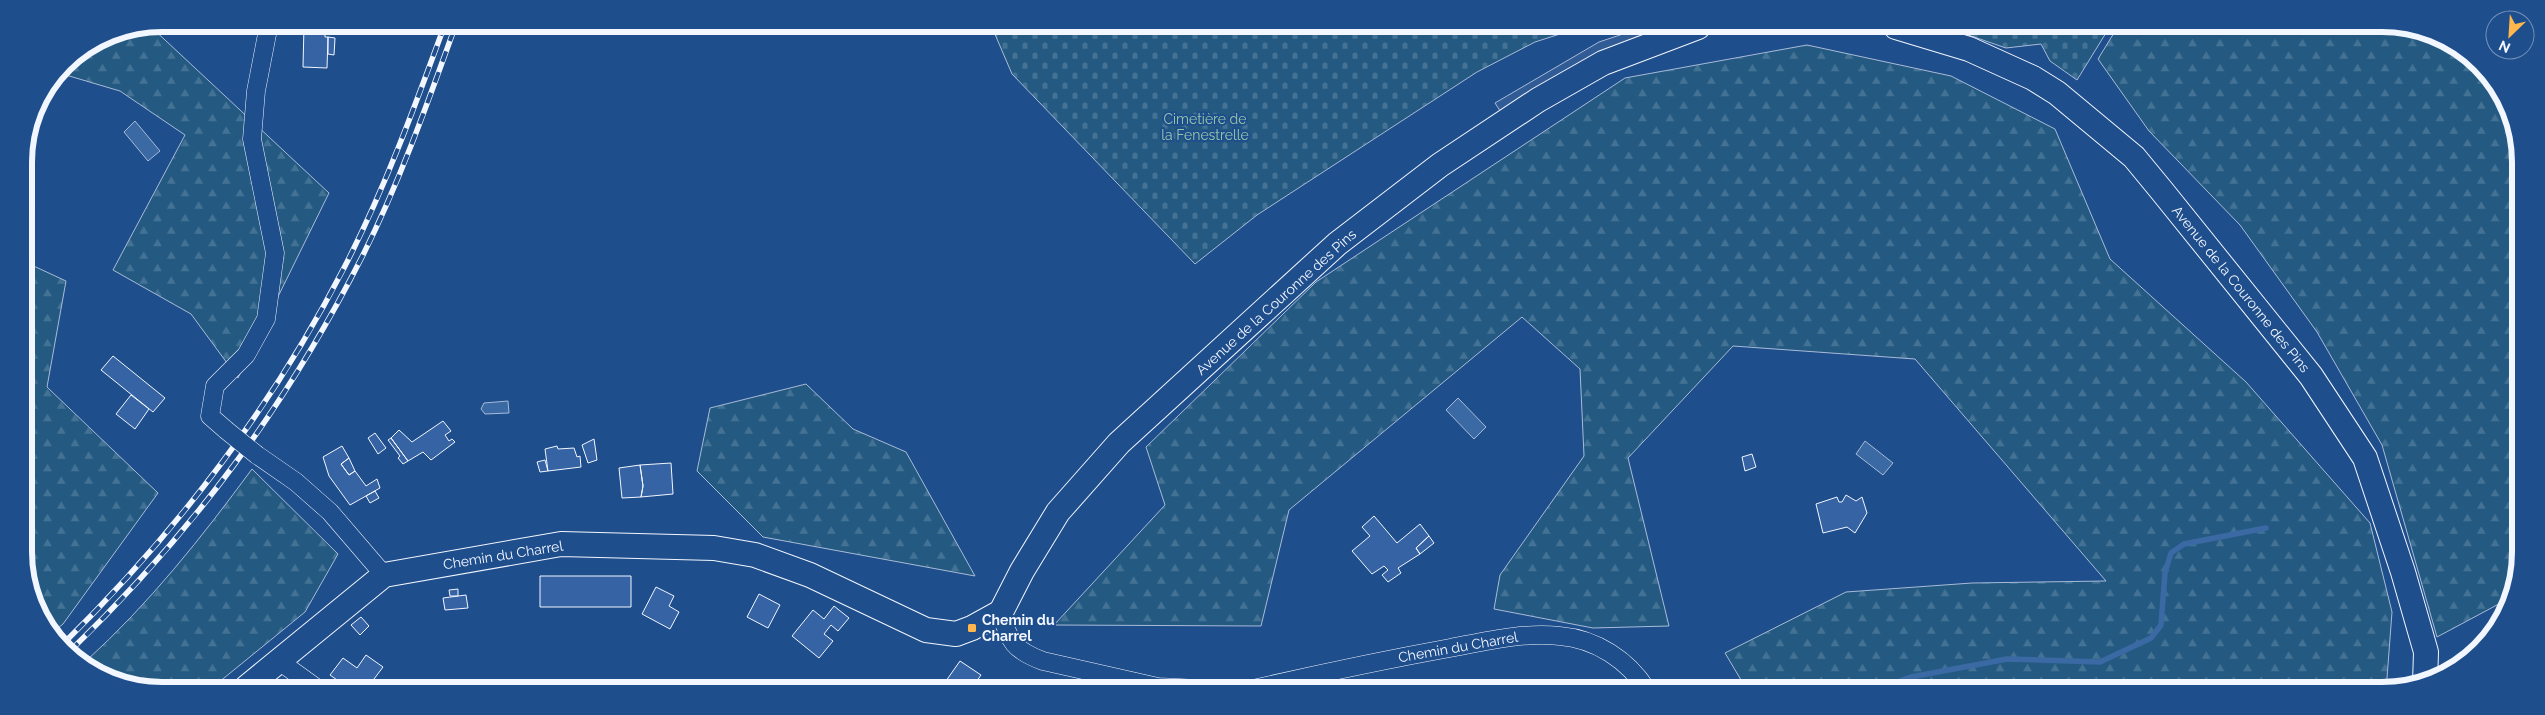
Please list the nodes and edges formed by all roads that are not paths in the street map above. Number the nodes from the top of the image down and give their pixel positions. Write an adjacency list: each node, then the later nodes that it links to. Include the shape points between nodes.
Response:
1 (1684, 32): 5 (street, Avenue de la Couronne des Pins, via 1603,63 1538,100 1440,165 1337,244 1119,443 1058,512)
2 (1913, 32): 7 (street, Avenue de la Couronne des Pins, via 1969,49 2049,88 2134,158 2312,376 2365,458 2426,652)
3 (266, 33): 4 (street, bridge, via 256,90 252,139 275,253 266,319 246,355 215,386 210,416 330,512)
4 (384, 575): 5 (street, Chemin du Charrel, via 561,544 714,548 755,554 810,575 926,630 956,634); 6 (street, Chemin du Charrel)
5 (1001, 612): 10 (street, via 1011,641 1025,655)
6 (279, 661): 8 (street, Chemin du Charrel); 9 (street)
7 (2425, 675)
8 (253, 682)
9 (308, 682)
10 (1135, 682)
11 (1284, 682): 12 (street, Chemin du Charrel, via 1526,634 1561,636 1594,644 1620,659)
12 (1642, 682)

